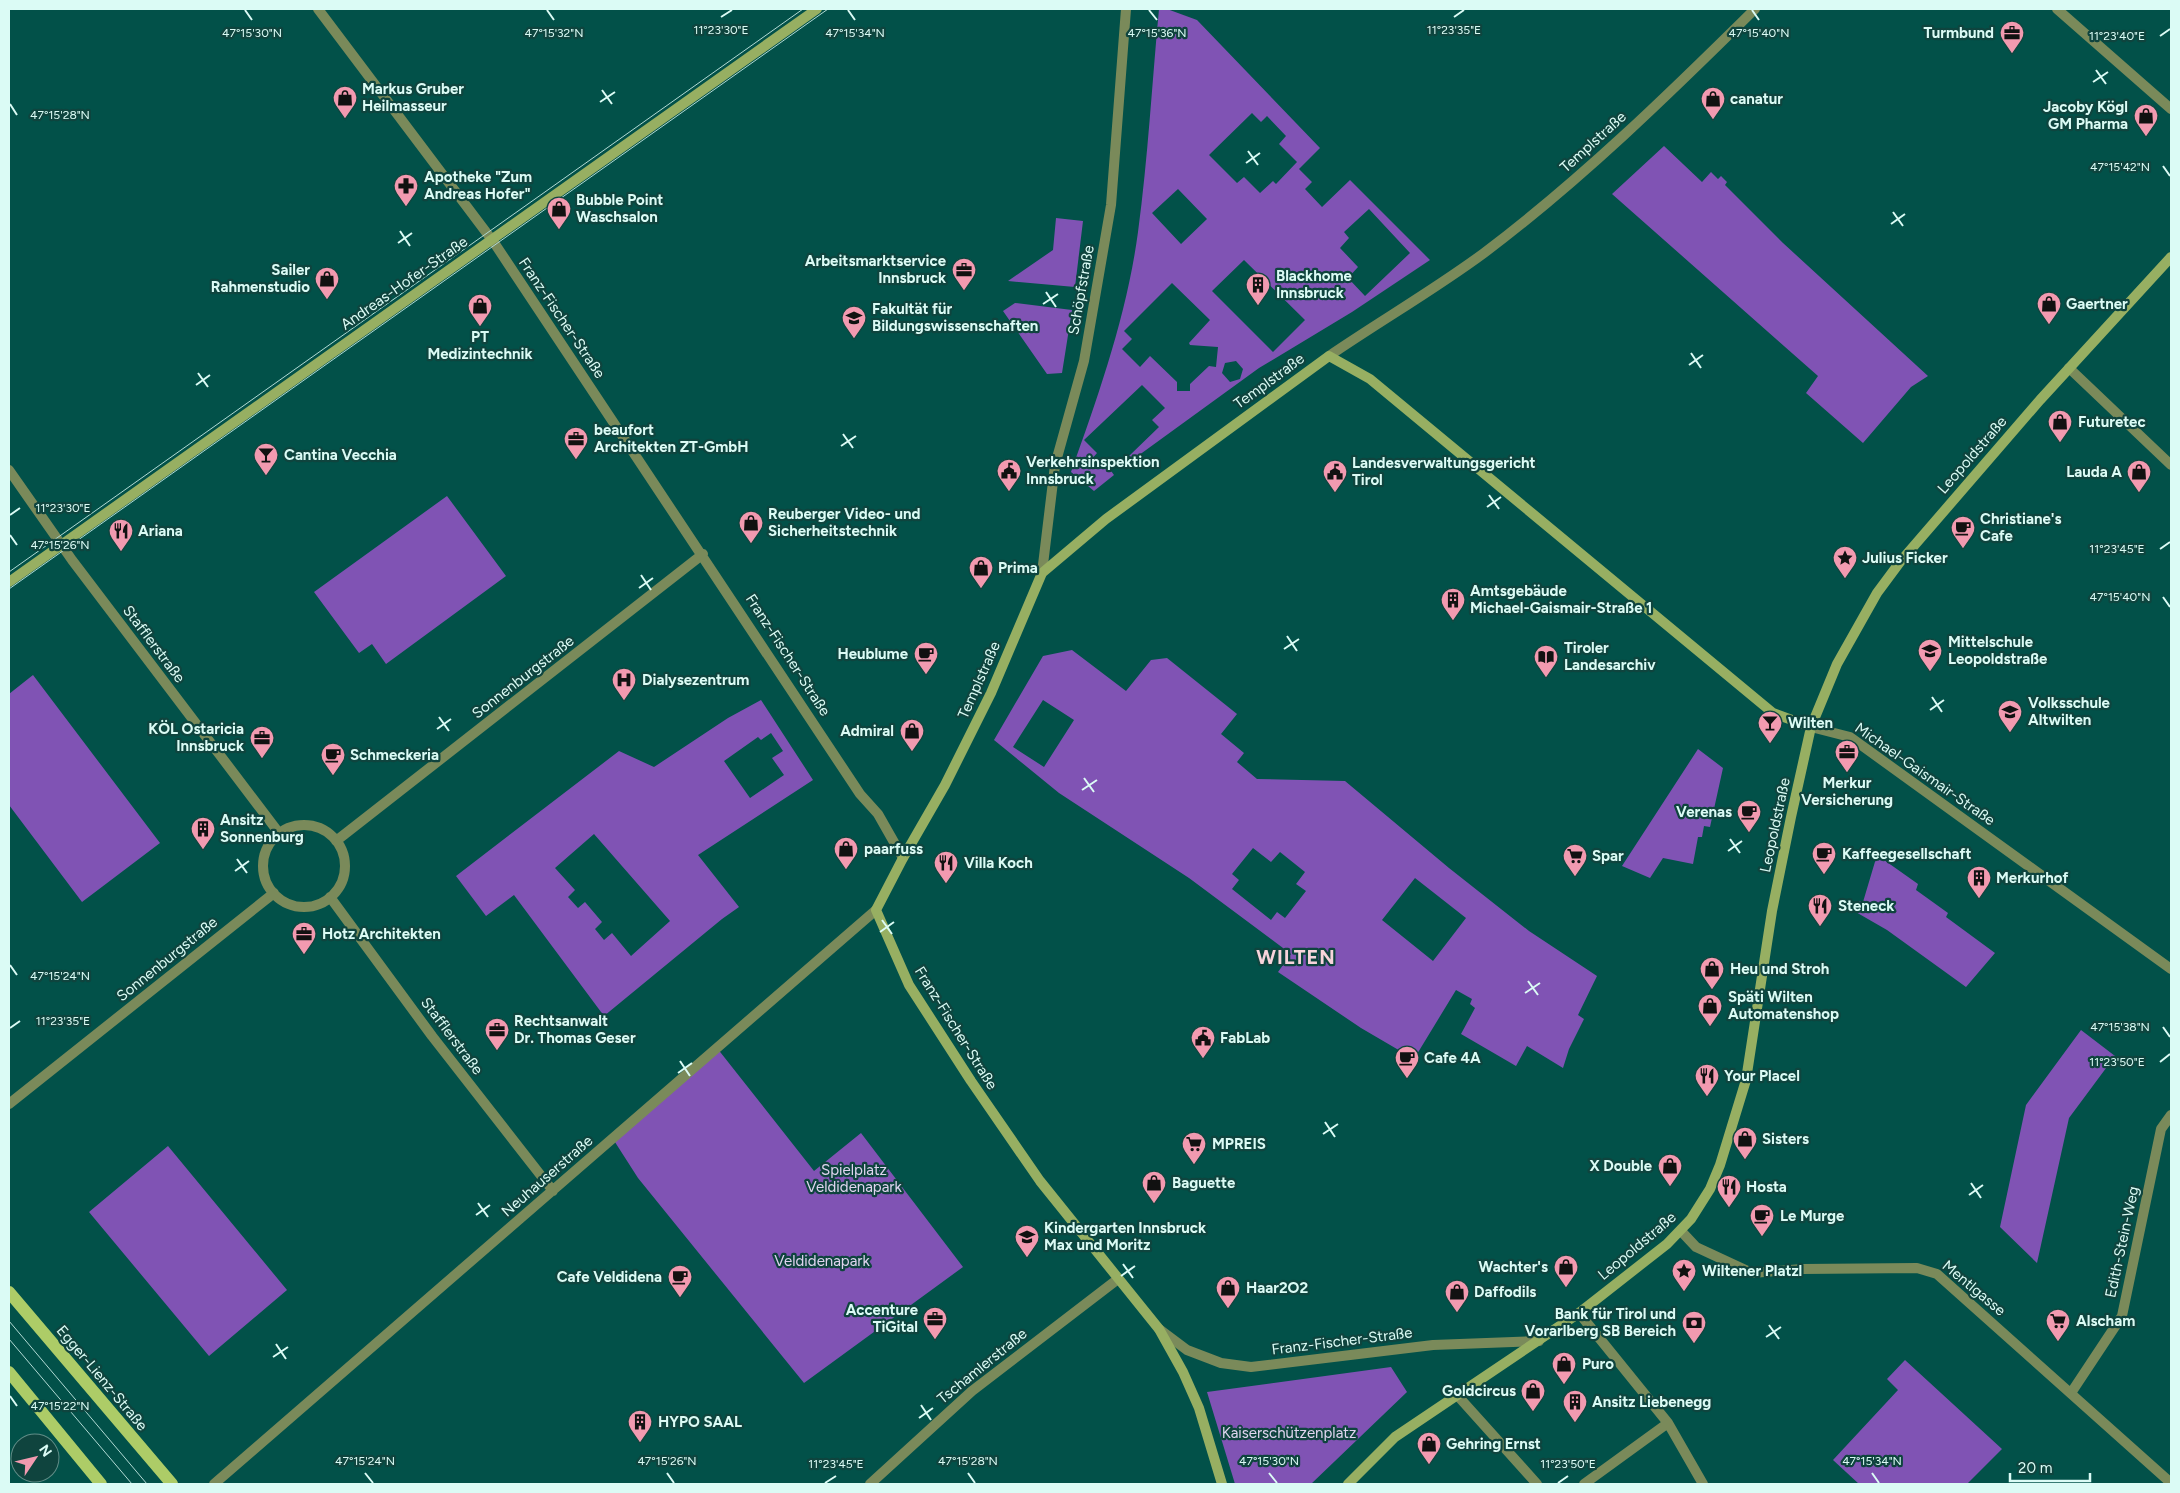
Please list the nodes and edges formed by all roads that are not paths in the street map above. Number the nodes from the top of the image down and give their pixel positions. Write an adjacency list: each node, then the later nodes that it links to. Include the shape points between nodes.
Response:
1 (318, 9): 7 (street, Franz-Fischer-Straße)
2 (817, 9): 7 (street, Andreas-Hofer-Straße)
3 (1126, 9): 15 (street, Schöpfstraße, via 1109,221 1084,361 1056,465)
4 (1754, 9): 9 (street, Templstraße, via 1696,67 1547,203 1482,254)
5 (2057, 9): 6 (street)
6 (2171, 109)
7 (491, 239): 13 (street, Andreas-Hofer-Straße); 14 (street, Franz-Fischer-Straße)
8 (2171, 257): 10 (street, Leopoldstraße)
9 (1329, 356): 15 (street, Templstraße, via 1106,518); 17 (street, Michael-Gaismair-Straße, via 1370,379 1773,713)
10 (2068, 368): 11 (street); 17 (street, Leopoldstraße, via 1913,546 1877,593 1837,664)
11 (2171, 465)
12 (9, 470): 13 (street, Stafflerstraße)
13 (62, 544): 16 (street, Andreas-Hofer-Straße); 18 (street, Stafflerstraße)
14 (702, 554): 19 (street, Sonnenburgstraße); 20 (street, Franz-Fischer-Straße, via 860,794 878,814)
15 (1042, 573): 20 (street, Templstraße, via 991,693 945,785)
16 (9, 582)
17 (1811, 727): 24 (street, Michael-Gaismair-Straße, via 1850,737); 28 (street, Leopoldstraße, via 1772,911 1746,1080 1717,1172)
18 (279, 833): 19 (street, via 304,825 327,832); 21 (street, via 264,855 266,882)
19 (336, 841): 22 (street, via 343,852 344,877)
20 (903, 858): 23 (street)
21 (274, 893): 22 (street, via 283,901 307,907); 25 (street, Sonnenburgstraße)
22 (330, 897): 27 (street, Stafflerstraße)
23 (876, 910): 27 (street, Neuhauserstraße); 29 (street, Franz-Fischer-Straße, via 909,985 971,1081 1040,1181)
24 (2171, 969)
25 (9, 1104)
26 (2171, 1116): 35 (street, Edith-Stein-Weg, via 2161,1129 2122,1316)
27 (552, 1191): 41 (street, Neuhauserstraße)
28 (1681, 1231): 31 (street, Leopoldstraße); 35 (street, Mentlgasse, via 1696,1246 1752,1272 1916,1268 1931,1271)
29 (1118, 1279): 32 (street, Franz-Fischer-Straße); 42 (street, Tschamlerstraße, via 972,1391)
30 (9, 1292): 40 (main road, Egger-Lienz-Straße)
31 (1579, 1313): 33 (street, Leopoldstraße); 37 (street)
32 (1159, 1329): 33 (street, Franz-Fischer-Straße, via 1187,1350 1221,1363 1251,1367 1433,1345); 43 (street, Franz-Fischer-Straße, via 1199,1408)
33 (1539, 1341): 36 (street, Leopoldstraße)
34 (9, 1372): 39 (main road)
35 (2071, 1393): 38 (street, Mentlgasse)
36 (1457, 1396): 44 (street, Leopoldstraße, via 1395,1436); 45 (street)
37 (1668, 1423): 46 (street); 47 (street)
38 (2171, 1482)
39 (101, 1484)
40 (172, 1484)
41 (214, 1484)
42 (870, 1484)
43 (1222, 1484)
44 (1348, 1484)
45 (1537, 1484)
46 (1584, 1484)
47 (1703, 1484)

